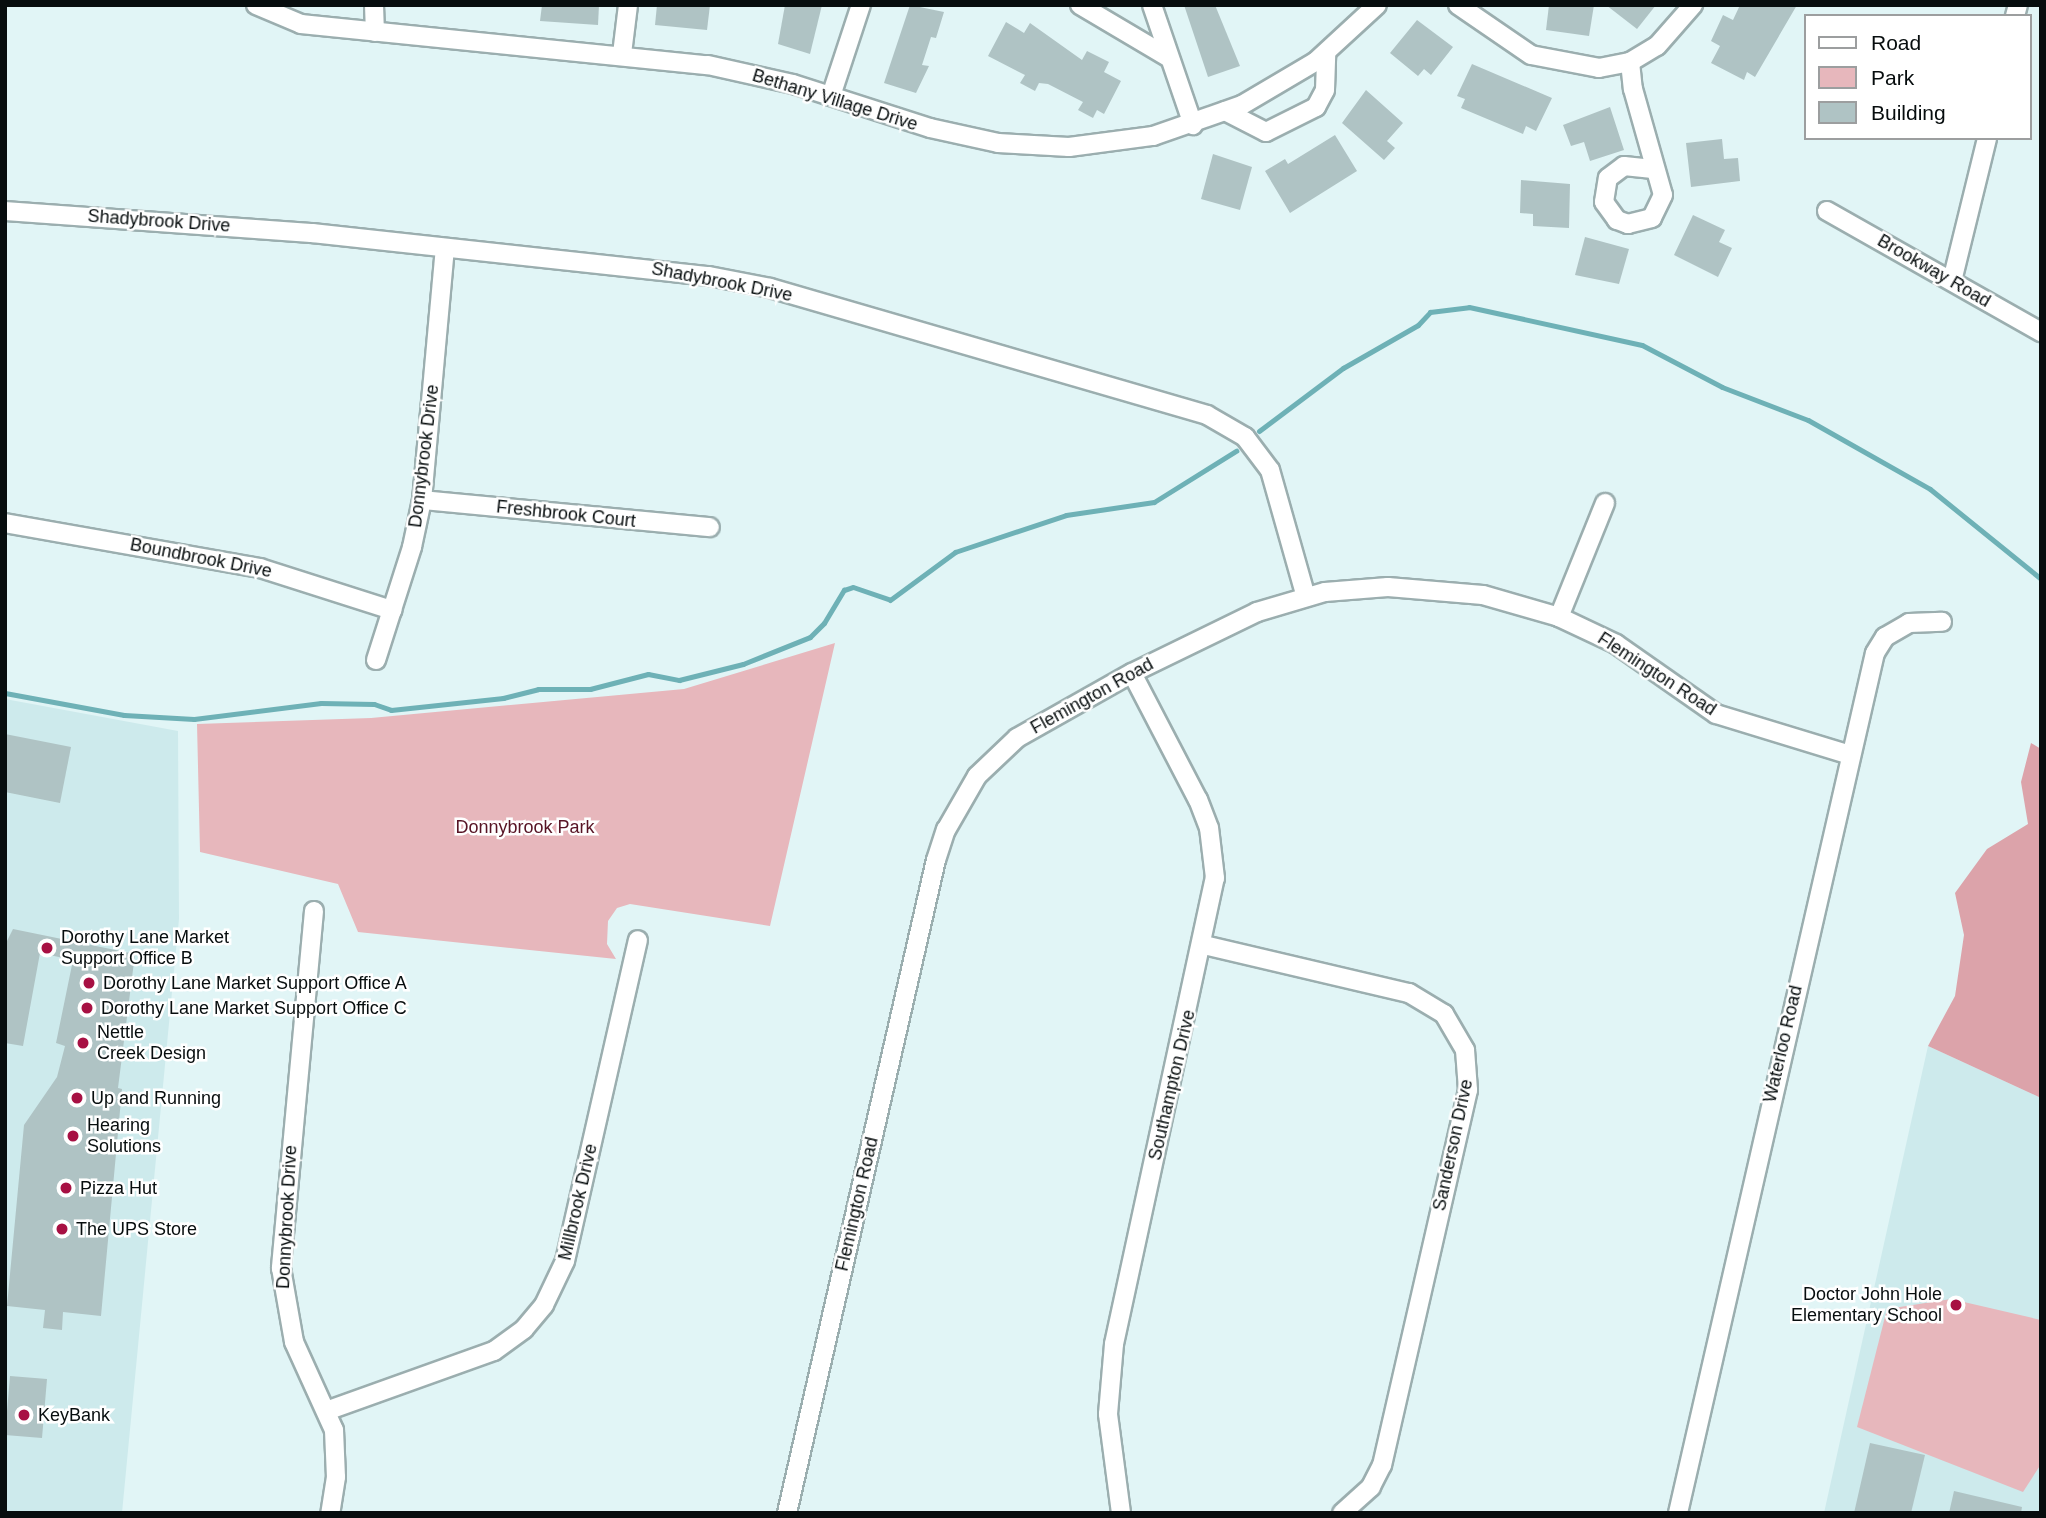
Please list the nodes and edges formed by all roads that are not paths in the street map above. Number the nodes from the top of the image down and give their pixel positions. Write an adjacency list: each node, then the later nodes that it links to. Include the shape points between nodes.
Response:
1 (257, 5): 10 (street, Bethany Village Drive, via 301,24)
2 (374, 5): 10 (street)
3 (628, 5): 11 (street)
4 (861, 5): 15 (street)
5 (1080, 5): 13 (street)
6 (1152, 5): 13 (street)
7 (1377, 5): 12 (street, Bethany Village Drive)
8 (1458, 5): 14 (street, via 1531,55 1599,68)
9 (1693, 5): 14 (street, via 1657,46)
10 (374, 32): 11 (street, Bethany Village Drive)
11 (622, 54): 15 (street, Bethany Village Drive, via 741,72)
12 (1326, 54): 16 (street, Bethany Village Drive); 16 (street, via 1325,90 1316,107 1266,132)
13 (1168, 57): 17 (street)
14 (1630, 62): 19 (street)
15 (831, 96): 17 (street, Bethany Village Drive, via 930,128 1026,146 1109,144)
16 (1226, 111): 17 (street, Bethany Village Drive)
17 (1193, 125)
18 (1987, 140): 23 (street)
19 (1653, 169)
20 (5, 211): 22 (street, Shadybrook Drive, via 154,220)
21 (1827, 211): 23 (street, Brookway Road)
22 (445, 248): 25 (street, Donnybrook Drive); 29 (street, Shadybrook Drive, via 664,269 770,288 1207,415 1245,437 1270,470)
23 (1952, 281): 24 (street, Brookway Road)
24 (2041, 331)
25 (422, 500): 28 (street, Freshbrook Court); 30 (street, Donnybrook Drive)
26 (1605, 503): 31 (street)
27 (5, 523): 30 (street, Boundbrook Drive, via 260,568)
28 (710, 527)
29 (1306, 597): 31 (street, Flemington Road, via 1388,587 1447,589); 34 (street, Flemington Road, via 1225,625)
30 (392, 610): 33 (street, Donnybrook Drive)
31 (1559, 617): 35 (street, Flemington Road, via 1616,644 1716,713)
32 (1941, 622): 35 (street, Waterloo Road, via 1909,622 1885,637 1875,653)
33 (376, 660)
34 (1132, 673): 38 (street, Southampton Drive, via 1209,828 1215,878); 41 (street, Flemington Road, via 1042,721 1009,745 977,776 946,830)
35 (1850, 755): 44 (street, Waterloo Road)
36 (314, 911): 39 (street, Donnybrook Drive, via 281,1268 294,1342)
37 (638, 940): 39 (street, Millbrook Drive, via 565,1261 544,1305 524,1329 494,1351)
38 (1204, 945): 42 (street, Southampton Drive, via 1114,1343 1108,1414); 43 (street, Sanderson Drive, via 1409,993 1444,1014 1465,1050 1468,1090 1382,1465 1371,1487)
39 (329, 1410): 40 (street, Donnybrook Drive, via 337,1453)
40 (330, 1513)
41 (787, 1513)
42 (1121, 1513)
43 (1342, 1513)
44 (1678, 1513)

